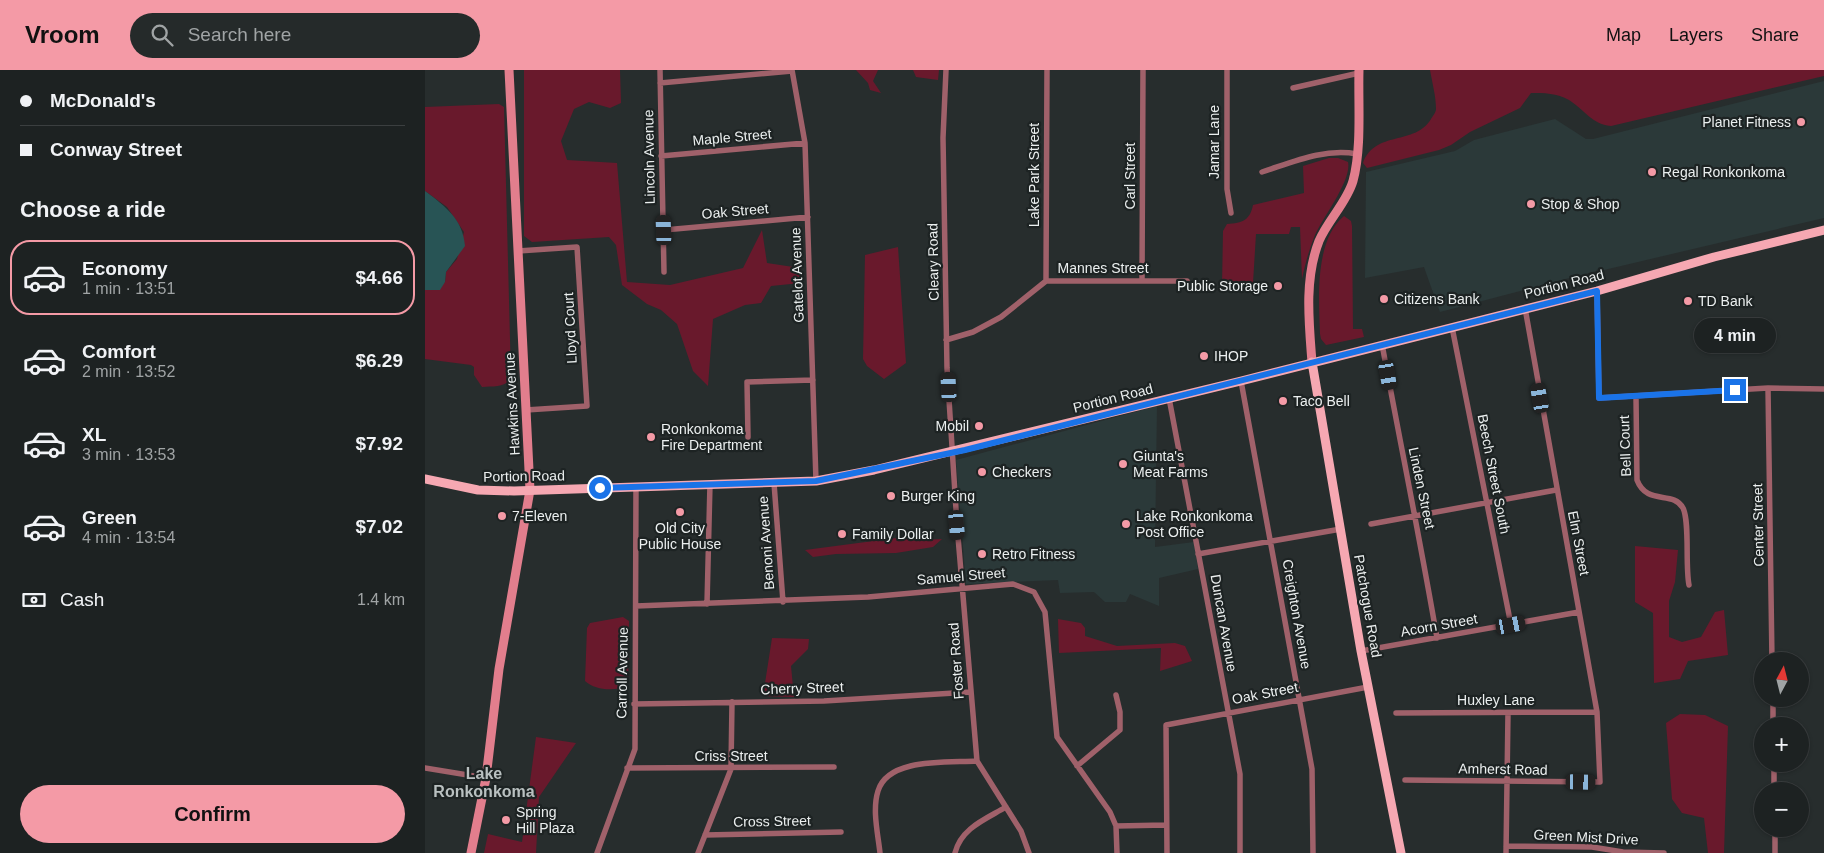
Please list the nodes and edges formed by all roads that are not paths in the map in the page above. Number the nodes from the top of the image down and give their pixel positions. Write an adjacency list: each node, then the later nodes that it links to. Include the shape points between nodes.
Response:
1 (509, 70): 19 (street, Hawkins Avenue)
2 (660, 70): 9 (street, Lincoln Avenue)
3 (946, 70): 27 (street, Cleary Road, via 943,138)
4 (1047, 70): 21 (street, Lake Park Street)
5 (1143, 70): 22 (street, Carl Street)
6 (1227, 70): 15 (street, Jamar Lane, via 1227,189)
7 (792, 71): 9 (street); 11 (street, Gatelot Avenue)
8 (1359, 72): 10 (street); 12 (street)
9 (660, 83): 13 (street, Lincoln Avenue)
10 (1293, 88)
11 (805, 143): 13 (street, Maple Street); 16 (street, Gatelot Avenue)
12 (1357, 154): 14 (street, via 1341,151 1322,154); 29 (street, via 1352,182 1319,242 1313,263 1309,304)
13 (661, 156): 17 (street, Lincoln Avenue)
14 (1262, 172)
15 (1231, 213)
16 (808, 217): 17 (street, Oak Street); 30 (street, Gatelot Avenue)
17 (664, 230): 20 (street, Lincoln Avenue)
18 (1824, 230): 24 (main road, Portion Road)
19 (518, 251): 36 (street, Hawkins Avenue); 36 (street, Lloyd Court, via 577,247 587,406)
20 (664, 272)
21 (1046, 281): 22 (street, Mannes Street); 27 (street, Mannes Street, via 1001,318 973,332)
22 (1142, 281): 23 (street, Mannes Street)
23 (1187, 281)
24 (1597, 291): 25 (main road, Portion Road); 34 (street, via 1599,398)
25 (1525, 308): 26 (main road, Portion Road); 45 (street, Elm Street)
26 (1453, 327): 28 (main road, Portion Road); 46 (street, Beech Street South)
27 (946, 340): 38 (street, Cleary Road)
28 (1382, 344): 29 (main road, Portion Road); 47 (street, Linden Street)
29 (1313, 362): 31 (main road, Portion Road); 49 (main road, Patchogue Road)
30 (813, 380): 37 (street, via 747,382); 40 (street, Gatelot Avenue)
31 (1241, 381): 35 (main road, Portion Road); 50 (street, Creighton Avenue)
32 (1768, 388): 33 (street); 34 (street); 61 (street, Center Street)
33 (1824, 389)
34 (1636, 397): 52 (street, Bell Court, via 1637,480 1643,491 1675,500 1683,508)
35 (1169, 398): 38 (main road, Portion Road); 51 (street, Duncan Avenue)
36 (526, 410): 44 (street, Hawkins Avenue)
37 (748, 437)
38 (952, 453): 40 (main road, Portion Road); 53 (street, Foster Road)
39 (425, 479): 44 (main road, Portion Road, via 478,490)
40 (816, 481): 41 (main road, Portion Road)
41 (774, 483): 42 (main road, Portion Road); 54 (street, Benoni Avenue)
42 (710, 484): 43 (main road, Portion Road); 55 (street)
43 (635, 487): 44 (main road, Portion Road); 56 (street, Carroll Avenue)
44 (530, 490): 78 (street, Hawkins Avenue, via 499,669)
45 (1556, 490): 46 (street); 57 (street, Elm Street)
46 (1487, 502): 47 (street); 58 (street, Beech Street South)
47 (1416, 516): 48 (street); 59 (street, Linden Street)
48 (1371, 524)
49 (1341, 529): 50 (street); 60 (main road, Patchogue Road)
50 (1271, 541): 51 (street); 65 (street, Creighton Avenue)
51 (1199, 554): 69 (street, Duncan Avenue)
52 (1689, 585)
53 (963, 588): 54 (street, Samuel Street); 63 (street, Foster Road); 73 (street, Samuel Street, via 1013,584 1029,589 1037,596 1047,621 1057,738)
54 (783, 602): 55 (street, Samuel Street)
55 (707, 604): 56 (street, Samuel Street)
56 (636, 606): 67 (street, Carroll Avenue)
57 (1579, 612): 58 (street, Acorn Street); 68 (street, Elm Street)
58 (1511, 625): 59 (street, Acorn Street)
59 (1437, 638): 60 (street, Acorn Street)
60 (1361, 651): 62 (main road, Patchogue Road)
61 (1772, 652)
62 (1368, 687): 65 (street, Oak Street); 99 (main road, Patchogue Road)
63 (971, 692): 66 (street, Cherry Street, via 824,701); 72 (street, Foster Road)
64 (1116, 695): 73 (street, via 1120,730)
65 (1300, 699): 69 (street, Oak Street); 98 (street, Creighton Avenue, via 1312,769)
66 (732, 702): 67 (street, Cherry Street); 77 (street)
67 (634, 704): 76 (street, Carroll Avenue, via 635,749)
68 (1597, 712): 71 (street, Huxley Lane); 81 (street, Elm Street)
69 (1228, 713): 83 (street, Oak Street, via 1166,724); 97 (street, Duncan Avenue, via 1240,774)
70 (1395, 713): 71 (street, Huxley Lane)
71 (1508, 713): 80 (street)
72 (977, 761): 82 (street, Foster Road); 92 (street, via 909,766 888,776 881,783 877,798)
73 (1077, 766): 84 (street, Samuel Street, via 1110,812)
74 (834, 767): 77 (street, Criss Street)
75 (425, 768): 78 (street)
76 (627, 768): 77 (street, Criss Street); 90 (street, Carroll Avenue)
77 (731, 769): 86 (street)
78 (486, 778): 89 (street, Hawkins Avenue)
79 (1405, 780): 80 (street, Amherst Road)
80 (1506, 781): 81 (street, Amherst Road); 88 (street)
81 (1600, 782)
82 (1006, 807): 93 (street, via 967,831); 94 (street, Foster Road, via 1021,831)
83 (1167, 825): 84 (street); 96 (street)
84 (1116, 826): 95 (street, Samuel Street)
85 (841, 832): 86 (street, Cross Street)
86 (705, 835): 91 (street)
87 (1775, 837): 101 (street)
88 (1506, 850): 100 (street, Green Mist Drive, via 1592,847)
89 (471, 853)
90 (597, 853)
91 (698, 853)
92 (880, 853)
93 (955, 853)
94 (1029, 853)
95 (1117, 853)
96 (1167, 853)
97 (1241, 853)
98 (1313, 853)
99 (1401, 853)
100 (1664, 853)
101 (1775, 853)

